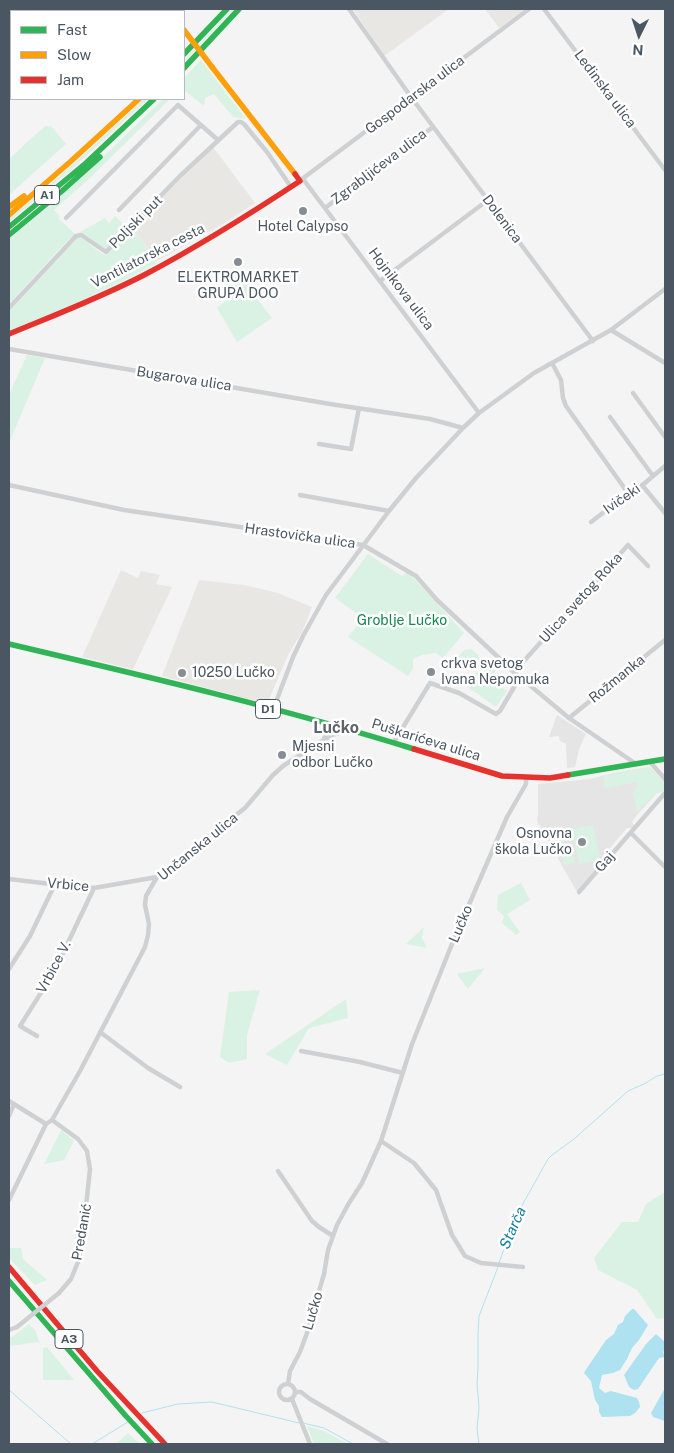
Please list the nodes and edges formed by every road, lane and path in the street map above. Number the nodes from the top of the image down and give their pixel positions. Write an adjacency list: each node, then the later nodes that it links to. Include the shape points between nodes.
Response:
1 (227, 9): 7 (main road)
2 (239, 9): 8 (main road)
3 (349, 9): 9 (street, Dolenica)
4 (529, 9): 9 (street, Gospodarska ulica)
5 (544, 9): 17 (street, Ledinska ulica)
6 (185, 31): 18 (main road, Hojnikova ulica, bridge)
7 (185, 53)
8 (185, 67)
9 (411, 97): 13 (street, Dolenica); 18 (street, Gospodarska ulica)
10 (138, 100): 16 (main road, A1)
11 (153, 100): 14 (main road, A1)
12 (201, 125): 15 (street); 23 (street, Poljski put); 25 (street, via 178,105)
13 (434, 127): 20 (street, Dolenica); 22 (street, Zgrabljićeva ulica)
14 (118, 134): 26 (main road, A1); 27 (main road, via 92,164)
15 (218, 140): 19 (street, Poljski put, via 241,122); 30 (street, Poljski put, via 106,252 81,235 76,236)
16 (70, 162): 21 (main road); 24 (main road, A1)
17 (665, 170)
18 (302, 180): 19 (main road, Ventilatorska cesta); 22 (street, Hojnikova ulica)
19 (291, 187): 32 (main road, Ventilatorska cesta, via 161,266)
20 (488, 200): 28 (street); 33 (street, Dolenica)
21 (9, 207)
22 (325, 208): 28 (street, Hojnikova ulica)
23 (119, 210)
24 (9, 215)
25 (66, 218)
26 (9, 227)
27 (9, 235)
28 (380, 281): 39 (street, Hojnikova ulica)
29 (665, 289): 31 (street)
30 (9, 308)
31 (611, 330): 33 (street); 35 (street)
32 (9, 334)
33 (593, 340): 36 (street)
34 (9, 349): 38 (street, Bugarova ulica)
35 (665, 362)
36 (552, 363): 39 (street); 49 (street, via 561,380 566,406)
37 (633, 393): 42 (street)
38 (359, 408): 41 (street, Bugarova ulica, via 430,419); 43 (street, via 351,449)
39 (479, 414): 41 (street)
40 (610, 417): 45 (street, Ivičeki)
41 (463, 428): 50 (street)
42 (665, 437)
43 (319, 444)
44 (665, 466): 45 (street, Ivičeki)
45 (653, 476): 46 (street, Ivičeki)
46 (642, 485): 49 (street, Ivičeki); 51 (street)
47 (9, 487): 53 (street, Hrastovička ulica, via 124,510)
48 (300, 495): 50 (street)
49 (630, 496): 52 (street, Ivičeki)
50 (389, 511): 53 (street)
51 (665, 513)
52 (591, 522)
53 (363, 546): 57 (street, Hrastovička ulica, via 416,576); 59 (street, via 326,595 303,636)
54 (648, 566): 57 (street, Ulica svetog Roka, via 628,545)
55 (665, 640): 60 (street, Rožmanka)
56 (9, 644): 59 (main road, Puškarićeva ulica / D1)
57 (514, 672): 58 (street, Hrastovička ulica)
58 (520, 677): 60 (street, Hrastovička ulica); 64 (street, via 496,714 459,693 430,684)
59 (273, 710): 61 (main road, Puškarićeva ulica / D1)
60 (569, 718): 67 (street, Hrastovička ulica)
61 (325, 724): 62 (main road, Puškarićeva ulica / D1); 63 (street, via 327,731)
62 (356, 731): 63 (street, Unčanska ulica, via 338,733); 64 (main road, Puškarićeva ulica / D1)
63 (323, 740): 73 (street, Unčanska ulica, via 278,770 246,808)
64 (394, 742): 68 (main road, Puškarićeva ulica / D1, via 502,776)
65 (665, 759): 66 (main road, Puškarićeva ulica / D1)
66 (650, 762): 67 (main road, Puškarićeva ulica / D1); 69 (street)
67 (636, 764): 68 (main road, Puškarićeva ulica / D1, via 550,778)
68 (526, 778): 82 (street, Lučko, via 454,939)
69 (665, 779)
70 (665, 794): 71 (street, Gaj)
71 (630, 833): 72 (street); 77 (street, Gaj)
72 (665, 867)
73 (157, 877): 76 (street, Vrbice); 79 (street, Unčanska ulica, via 146,896 149,930 144,947)
74 (9, 879): 75 (street, Vrbice)
75 (55, 884): 76 (street, Vrbice); 78 (street, via 30,936)
76 (94, 888): 80 (street, Vrbice V., via 54,972 20,1026)
77 (579, 892)
78 (9, 969)
79 (100, 1032): 83 (street, via 148,1068); 87 (street, Unčanska ulica)
80 (37, 1036)
81 (301, 1051): 82 (street)
82 (403, 1073): 89 (street, Lučko)
83 (180, 1086)
84 (9, 1100): 85 (street)
85 (14, 1104): 86 (street); 88 (street)
86 (9, 1116)
87 (52, 1120): 88 (street); 96 (street, Predanić, bridge, via 78,1139 87,1151 90,1169 82,1243 78,1262 59,1293)
88 (46, 1124): 91 (street)
89 (381, 1141): 92 (street, Lučko); 94 (street, via 414,1163 436,1190 452,1235 465,1256 482,1263)
90 (278, 1171): 92 (street, via 312,1221)
91 (9, 1200)
92 (333, 1236): 97 (street, Lučko, via 307,1333 290,1371)
93 (9, 1267): 101 (main road, A3, via 97,1371)
94 (523, 1267)
95 (9, 1281): 100 (main road, A3)
96 (9, 1330)
97 (288, 1384): 98 (street); 99 (street, via 281,1387 279,1394 284,1400)
98 (295, 1392): 99 (street); 103 (street)
99 (292, 1399): 102 (street)
100 (152, 1444)
101 (165, 1444)
102 (310, 1444)
103 (387, 1444)

